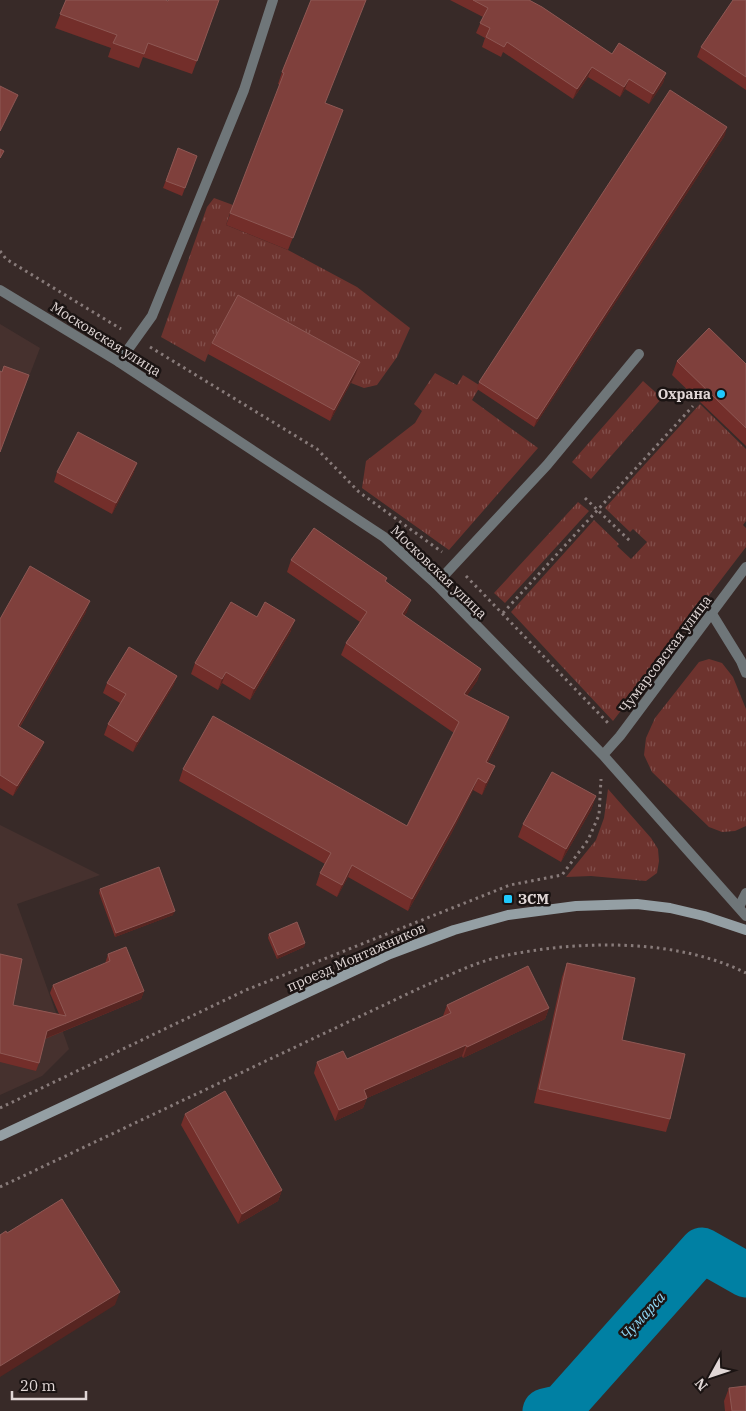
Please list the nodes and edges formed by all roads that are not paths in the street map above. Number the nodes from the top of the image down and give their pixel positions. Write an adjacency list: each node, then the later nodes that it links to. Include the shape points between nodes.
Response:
1 (273, 0): 4 (street, via 244,90 152,316)
2 (0, 290): 4 (street, Московская улица)
3 (639, 354): 6 (street, via 548,466)
4 (119, 362): 6 (street, Московская улица, via 384,537)
5 (746, 567): 7 (street, Чумарсовская улица)
6 (436, 584): 9 (street, Московская улица)
7 (712, 614): 8 (street); 9 (street, Чумарсовская улица)
8 (746, 673)
9 (603, 755): 11 (street, Московская улица)
10 (746, 893): 11 (street)
11 (739, 907): 12 (street, Московская улица)
12 (746, 916)
13 (746, 930): 14 (main road, проезд Монтажников, via 696,914 636,904 576,906 508,915 454,930 390,954)
14 (0, 1136)

